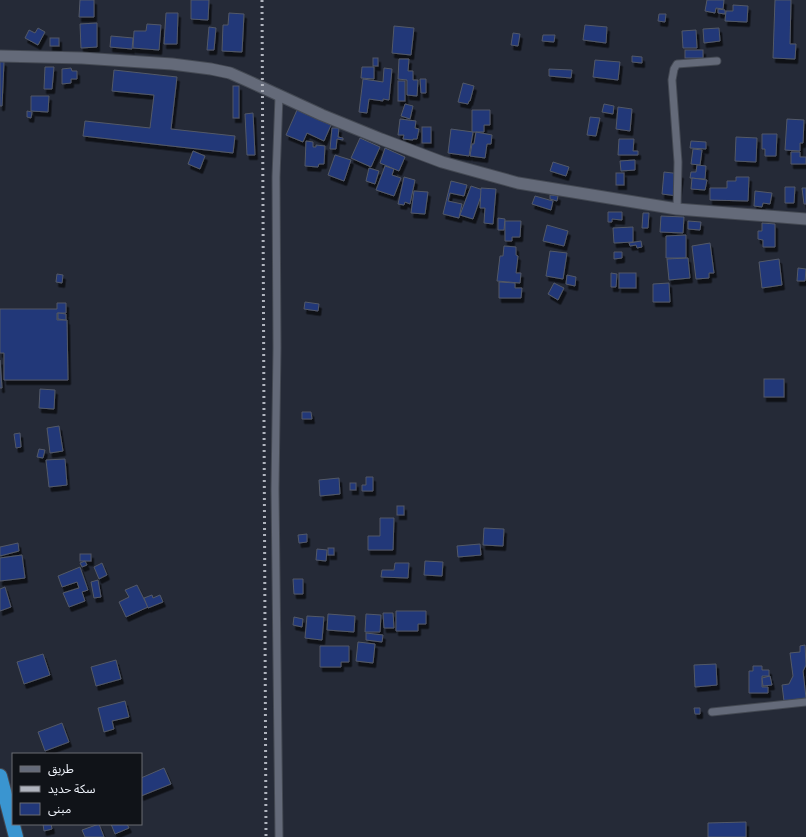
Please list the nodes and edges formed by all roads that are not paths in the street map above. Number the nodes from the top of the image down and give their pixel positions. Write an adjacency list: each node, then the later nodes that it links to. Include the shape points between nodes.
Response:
1 (0, 56): 3 (main road, via 135,61 211,69 230,73)
2 (717, 61): 4 (street, via 677,64 674,69 672,80 678,162)
3 (279, 96): 4 (main road, via 442,162 518,183); 12 (street, via 276,185)
4 (677, 209): 5 (main road)
5 (806, 219)
6 (806, 702): 7 (street)
7 (712, 712)
8 (0, 776): 9 (highway)
9 (12, 822)
10 (13, 825): 11 (highway)
11 (16, 837)
12 (279, 837)

